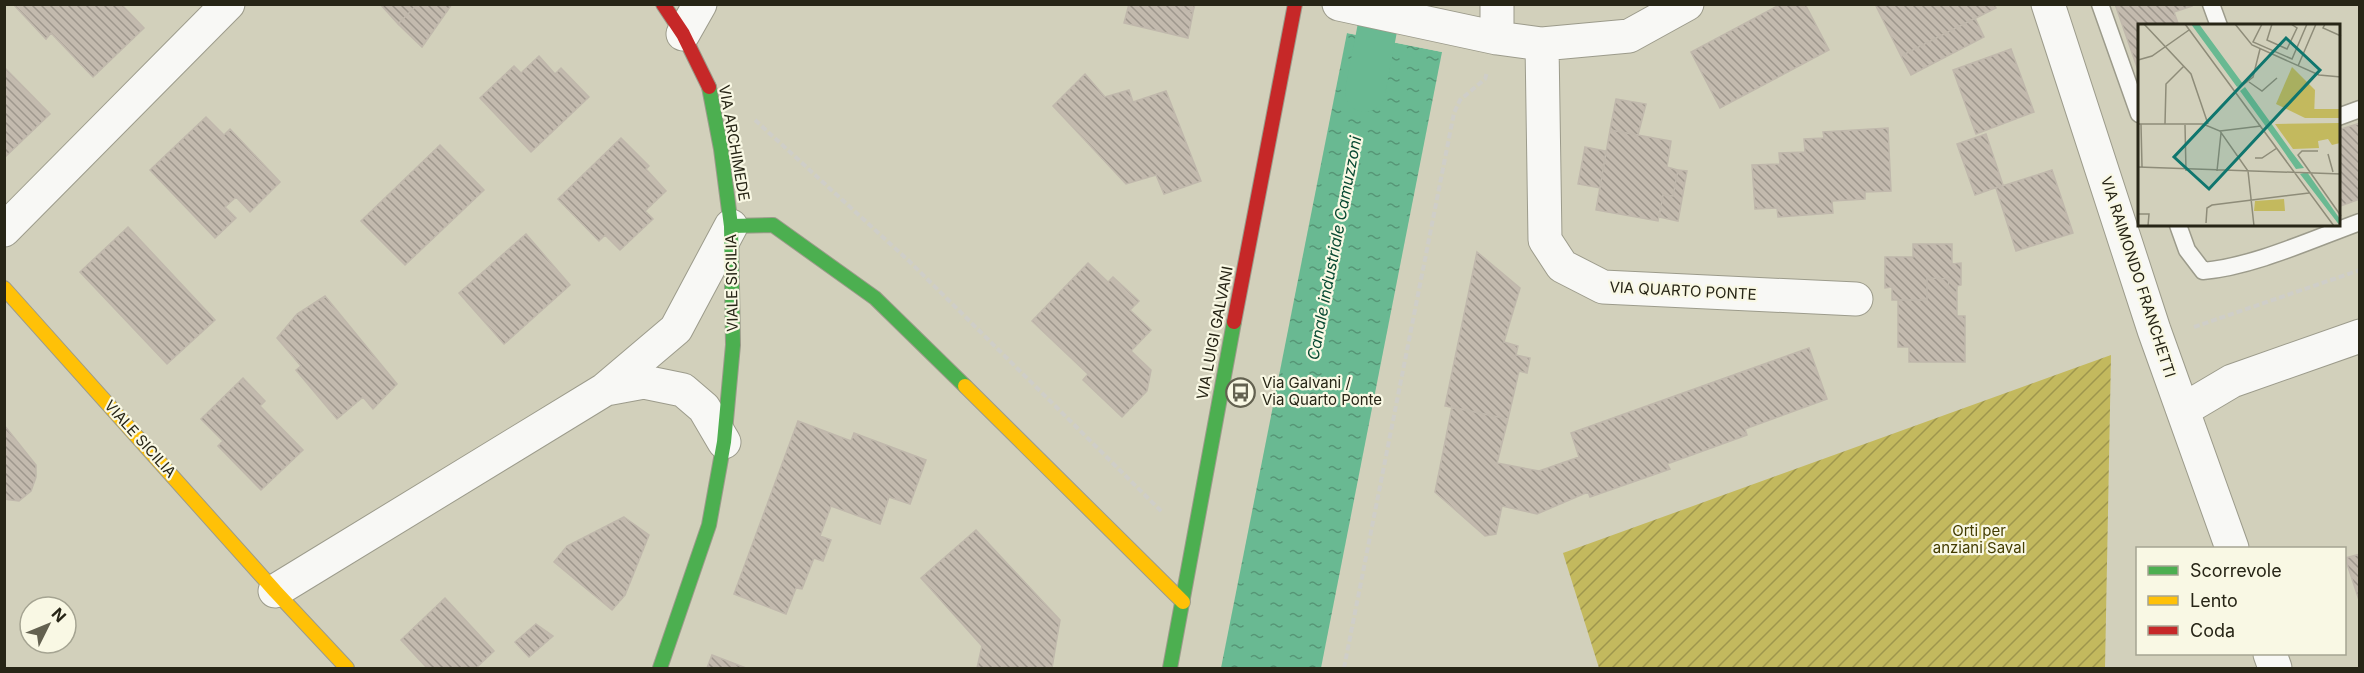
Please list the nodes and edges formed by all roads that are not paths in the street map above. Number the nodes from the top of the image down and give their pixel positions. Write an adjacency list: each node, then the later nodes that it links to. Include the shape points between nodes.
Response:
1 (228, 4): 21 (street)
2 (663, 4): 12 (street, VIA ARCHIMEDE)
3 (700, 4): 12 (street)
4 (1295, 4): 30 (street, VIA LUIGI GALVANI)
5 (1339, 4): 13 (street)
6 (1497, 4): 13 (street)
7 (1687, 4): 14 (street, via 1629,36)
8 (2048, 4): 26 (street, VIA RAIMONDO FRANCHETTI)
9 (2100, 4): 16 (lane)
10 (2211, 4): 11 (lane)
11 (2218, 24)
12 (683, 34): 19 (street, VIA ARCHIMEDE, via 710,89)
13 (1485, 36): 14 (street)
14 (1542, 44): 23 (street, VIA QUARTO PONTE, via 1545,240 1562,266 1603,287)
15 (2360, 109): 17 (lane)
16 (2138, 111)
17 (2340, 116)
18 (2360, 222): 20 (lane, via 2223,270 2203,271 2187,250)
19 (731, 226): 25 (street, VIALE SICILIA, via 676,329); 27 (street, VIALE SICILIA, via 733,345); 30 (street, via 773,225 875,298)
20 (2178, 226)
21 (4, 231)
22 (4, 288): 29 (street, VIALE SICILIA)
23 (1856, 299)
24 (2360, 336): 26 (street, via 2232,381)
25 (604, 390): 27 (street, VIALE SICILIA, via 644,382 683,390 704,408); 29 (street, VIALE SICILIA)
26 (2183, 410): 28 (street, VIA RAIMONDO FRANCHETTI)
27 (724, 442): 32 (street, VIALE SICILIA, via 709,525)
28 (2231, 547)
29 (275, 591): 31 (street, VIALE SICILIA)
30 (1183, 602): 33 (street, VIA LUIGI GALVANI)
31 (347, 669)
32 (660, 669)
33 (1170, 669)

